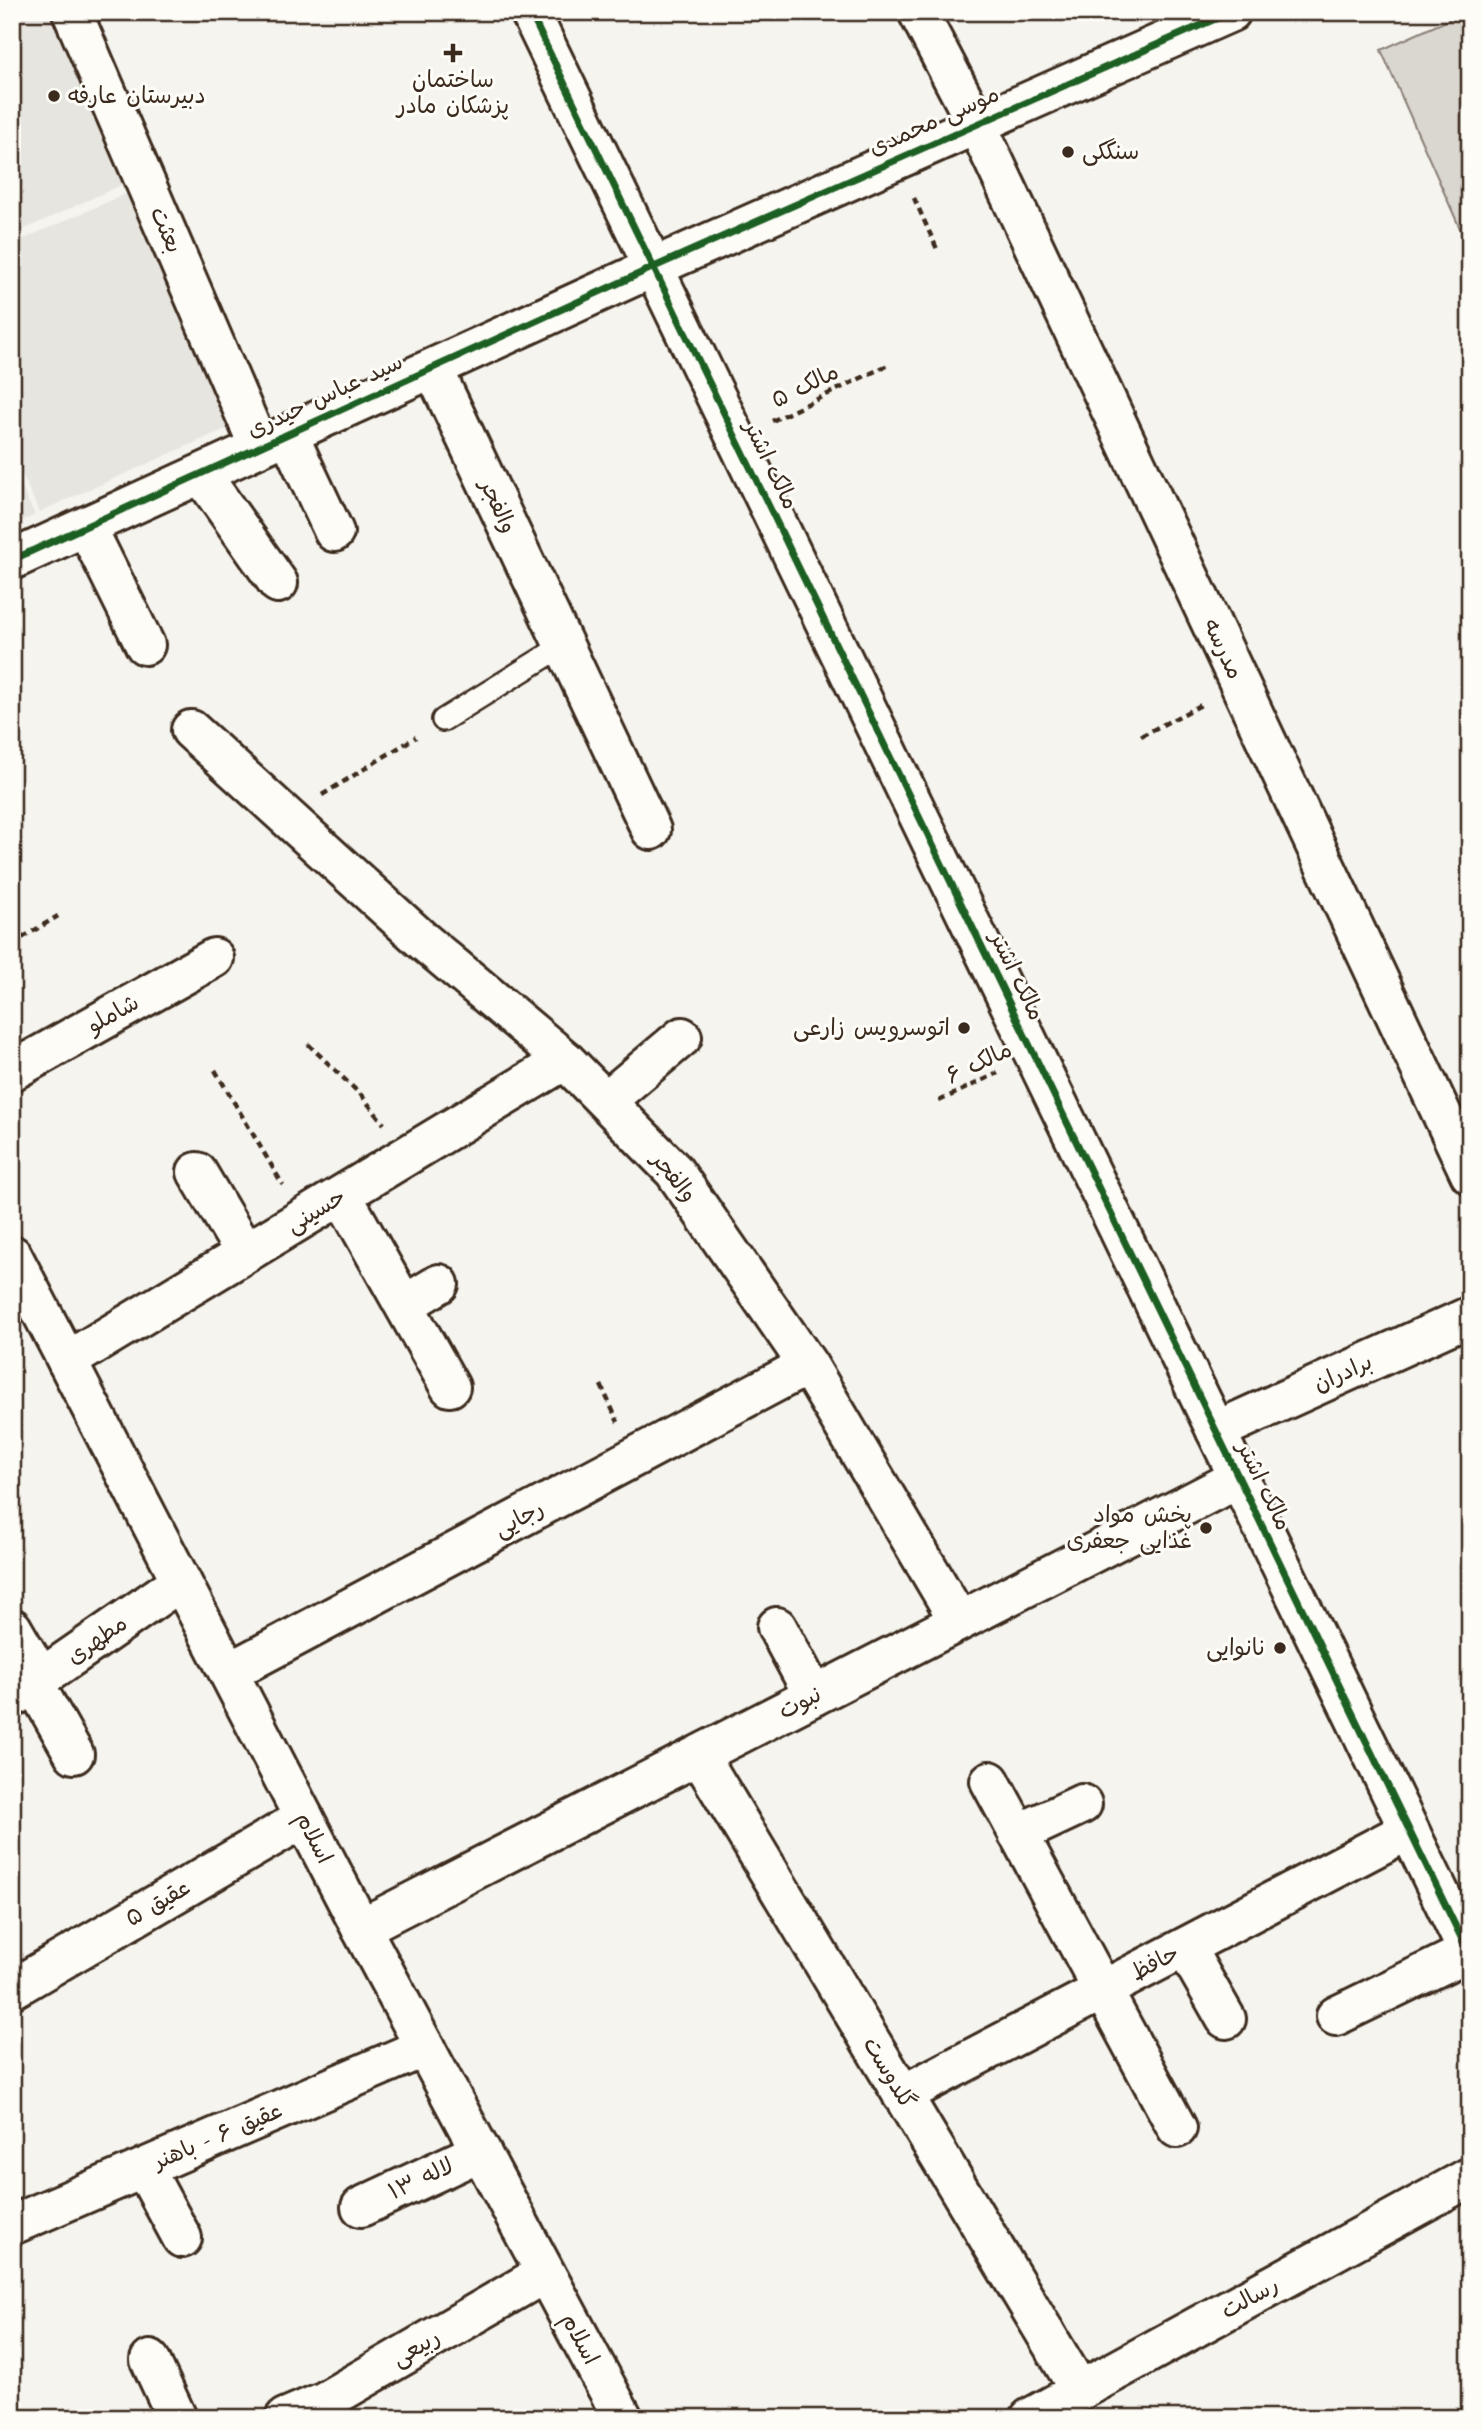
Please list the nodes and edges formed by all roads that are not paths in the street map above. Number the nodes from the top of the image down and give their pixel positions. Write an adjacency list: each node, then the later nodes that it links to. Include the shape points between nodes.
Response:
1 (72, 12): 8 (street, بعثت)
2 (530, 12): 6 (street, مالک اشتر)
3 (918, 12): 5 (street, مدرسه)
4 (1231, 12): 5 (street, موسی محمدی)
5 (976, 123): 6 (street, موسی محمدی); 25 (street, مدرسه)
6 (654, 267): 7 (street, سید عباس حیدری); 35 (street, مالک اشتر)
7 (433, 368): 8 (street, سید عباس حیدری); 15 (street, والفجر)
8 (274, 441): 9 (street, سید عباس حیدری); 11 (street, بعثت)
9 (201, 474): 10 (street, سید عباس حیدری); 13 (street)
10 (86, 526): 12 (street, سید عباس حیدری); 14 (street)
11 (334, 532)
12 (12, 560)
13 (278, 583)
14 (145, 645)
15 (564, 645): 16 (lane); 18 (street, والفجر)
16 (443, 720)
17 (191, 730): 21 (street, والفجر, via 422,940)
18 (651, 830)
19 (214, 958): 22 (street, شاملو)
20 (682, 1037): 23 (street)
21 (565, 1060): 23 (street, والفجر); 26 (street, حسینی)
22 (12, 1071)
23 (606, 1101): 33 (street, والفجر, via 674,1171)
24 (197, 1172): 27 (street)
25 (1470, 1174)
26 (342, 1195): 27 (street, حسینی); 30 (street)
27 (245, 1254): 32 (street, حسینی)
28 (15, 1266): 32 (street, اسلام)
29 (439, 1284): 30 (street)
30 (404, 1306): 34 (street)
31 (1470, 1316): 35 (street, برادران)
32 (67, 1361): 37 (street, اسلام)
33 (808, 1365): 38 (street, والفجر); 41 (street, رجایی)
34 (450, 1387)
35 (1216, 1431): 36 (street, مالک اشتر)
36 (1238, 1478): 38 (street, نبوت); 49 (street, مالک اشتر)
37 (181, 1581): 41 (street, اسلام); 42 (street, مطهری)
38 (959, 1621): 43 (street, نبوت)
39 (777, 1627): 43 (street)
40 (12, 1628): 42 (street)
41 (229, 1672): 48 (street, اسلام)
42 (29, 1686): 44 (street)
43 (814, 1696): 45 (street, نبوت)
44 (74, 1754)
45 (699, 1755): 51 (street, نبوت); 59 (street, گلدوست)
46 (990, 1781): 50 (street)
47 (1082, 1804): 50 (street)
48 (304, 1818): 51 (street, اسلام); 54 (street, عقیق ۵)
49 (1409, 1830): 52 (street, حافظ); 53 (street, مالک اشتر)
50 (1018, 1834): 55 (street)
51 (361, 1928): 58 (street, اسلام)
52 (1185, 1947): 55 (street, حافظ); 57 (street)
53 (1469, 1954): 56 (street)
54 (12, 1989)
55 (1103, 1990): 59 (street, حافظ); 60 (street)
56 (1336, 2016)
57 (1226, 2020)
58 (425, 2047): 61 (street, اسلام); 62 (street, عقیق ۶ - باهنر)
59 (902, 2095): 69 (street, گلدوست)
60 (1177, 2128)
61 (481, 2151): 64 (street, لاله ۱۳); 67 (street, اسلام)
62 (144, 2168): 65 (street, عقیق ۶ - باهنر); 66 (street)
63 (1470, 2177): 69 (street, رسالت)
64 (360, 2207)
65 (12, 2225)
66 (182, 2238)
67 (545, 2273): 70 (street, ربیعی); 73 (street, اسلام)
68 (150, 2360): 71 (street)
69 (1080, 2391): 74 (street, رسالت)
70 (329, 2409): 72 (street, ربیعی)
71 (177, 2418)
72 (285, 2418)
73 (623, 2418)
74 (1030, 2418)

